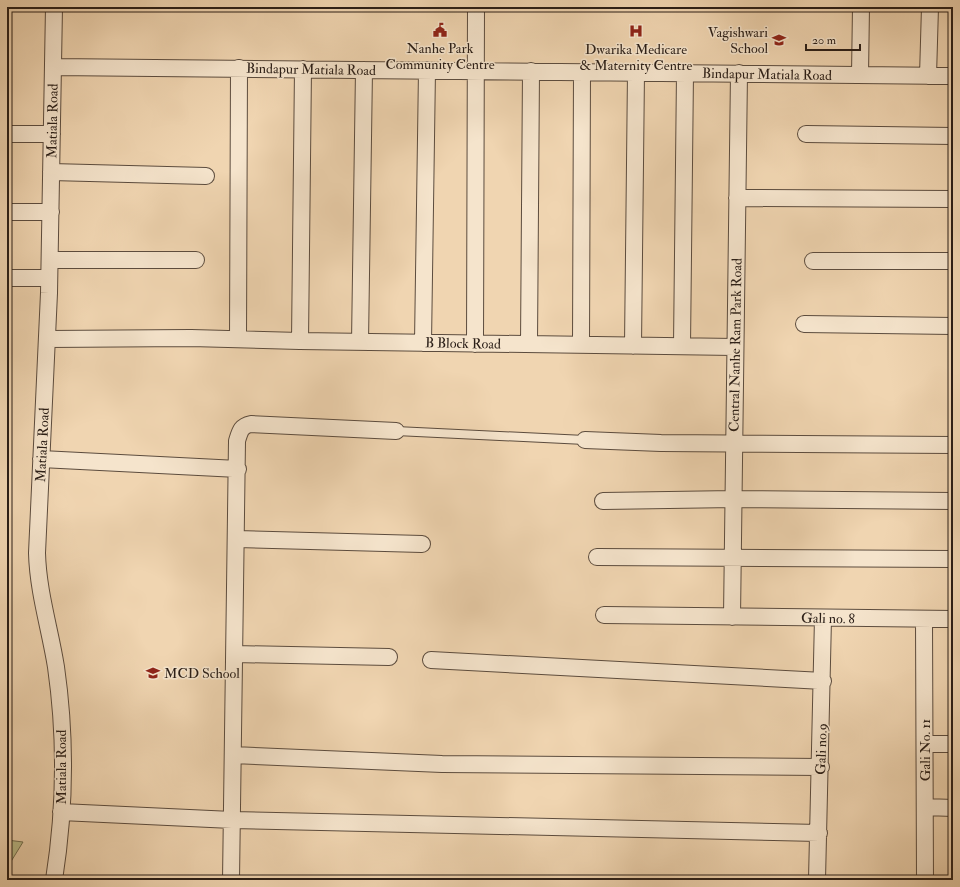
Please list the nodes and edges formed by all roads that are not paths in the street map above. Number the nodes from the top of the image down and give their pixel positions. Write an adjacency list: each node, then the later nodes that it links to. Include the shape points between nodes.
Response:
1 (54, 7): 5 (street, Matiala Road)
2 (476, 7): 10 (street)
3 (861, 7): 16 (street)
4 (930, 7): 17 (street)
5 (53, 66): 6 (street, Bindapur Matiala Road); 20 (street, Matiala Road)
6 (239, 68): 7 (street, Bindapur Matiala Road); 38 (street)
7 (303, 69): 8 (street, Bindapur Matiala Road); 39 (street)
8 (364, 70): 9 (street, Bindapur Matiala Road); 40 (street)
9 (427, 70): 10 (street, Bindapur Matiala Road); 41 (street)
10 (476, 70): 11 (street, Bindapur Matiala Road); 42 (street)
11 (531, 71): 12 (street, Bindapur Matiala Road); 43 (street)
12 (582, 72): 13 (street, Bindapur Matiala Road); 44 (street)
13 (636, 72): 14 (street, Bindapur Matiala Road); 45 (street)
14 (685, 73): 15 (street, Bindapur Matiala Road); 46 (street)
15 (739, 73): 16 (street, Bindapur Matiala Road); 25 (street, Central Nanhe Ram Park Road)
16 (860, 75): 17 (street, Bindapur Matiala Road)
17 (928, 76): 18 (street, Bindapur Matiala Road)
18 (953, 76)
19 (7, 134): 20 (street)
20 (52, 134): 23 (street, Matiala Road)
21 (806, 134): 22 (street)
22 (953, 136)
23 (51, 172): 24 (street); 28 (street, Matiala Road)
24 (206, 176)
25 (737, 198): 26 (street); 47 (street, Central Nanhe Ram Park Road)
26 (953, 199)
27 (7, 212): 28 (street)
28 (51, 212): 29 (street, Matiala Road)
29 (50, 260): 30 (street); 34 (street, Matiala Road)
30 (196, 260)
31 (953, 260): 32 (street)
32 (813, 261)
33 (7, 278): 34 (street)
34 (49, 278): 37 (street, Matiala Road)
35 (804, 324): 36 (street)
36 (953, 326)
37 (47, 339): 38 (street, B Block Road); 52 (street, Matiala Road)
38 (238, 339): 39 (street, B Block Road)
39 (300, 342): 40 (street, B Block Road)
40 (360, 342): 41 (street, B Block Road)
41 (423, 343): 42 (street, B Block Road)
42 (475, 344): 43 (street, B Block Road)
43 (529, 344): 44 (street, B Block Road)
44 (581, 345): 45 (street, B Block Road)
45 (633, 346): 46 (street, B Block Road)
46 (682, 346): 47 (street, B Block Road)
47 (735, 347): 50 (street, Central Nanhe Ram Park Road)
48 (396, 431): 49 (lane); 53 (street, via 251,424 240,430 237,440)
49 (585, 440): 50 (street)
50 (734, 443): 51 (street); 54 (street, Central Nanhe Ram Park Road)
51 (953, 445)
52 (41, 459): 53 (street); 77 (street, Matiala Road, via 38,570 56,675 62,737)
53 (238, 469): 57 (street)
54 (734, 499): 55 (street); 56 (street); 60 (street, Central Nanhe Ram Park Road)
55 (603, 501)
56 (953, 501)
57 (237, 539): 58 (street); 67 (street)
58 (422, 544)
59 (597, 557): 60 (street)
60 (732, 559): 61 (street); 63 (street, Central Nanhe Ram Park Road)
61 (953, 559)
62 (604, 615): 63 (street, Gali no. 8)
63 (732, 617): 64 (street, Gali no. 8)
64 (823, 618): 65 (street, Gali no. 8); 70 (street, Gali no.9)
65 (924, 619): 66 (street, Gali no. 8); 71 (street, Gali No. 11)
66 (953, 619)
67 (235, 654): 68 (street); 73 (street)
68 (389, 657)
69 (431, 660): 70 (street)
70 (823, 681): 74 (street, Gali no.9)
71 (925, 744): 72 (street); 75 (street, Gali No. 11)
72 (953, 744)
73 (233, 755): 74 (street, via 442,764); 78 (street)
74 (821, 767): 79 (street, Gali no.9)
75 (925, 807): 76 (street); 83 (street, Gali No. 11)
76 (953, 808)
77 (61, 812): 78 (street); 80 (street, Matiala Road)
78 (232, 820): 79 (street); 81 (street)
79 (819, 833): 82 (street, Gali no.9)
80 (54, 880)
81 (231, 880)
82 (817, 880)
83 (925, 880)

